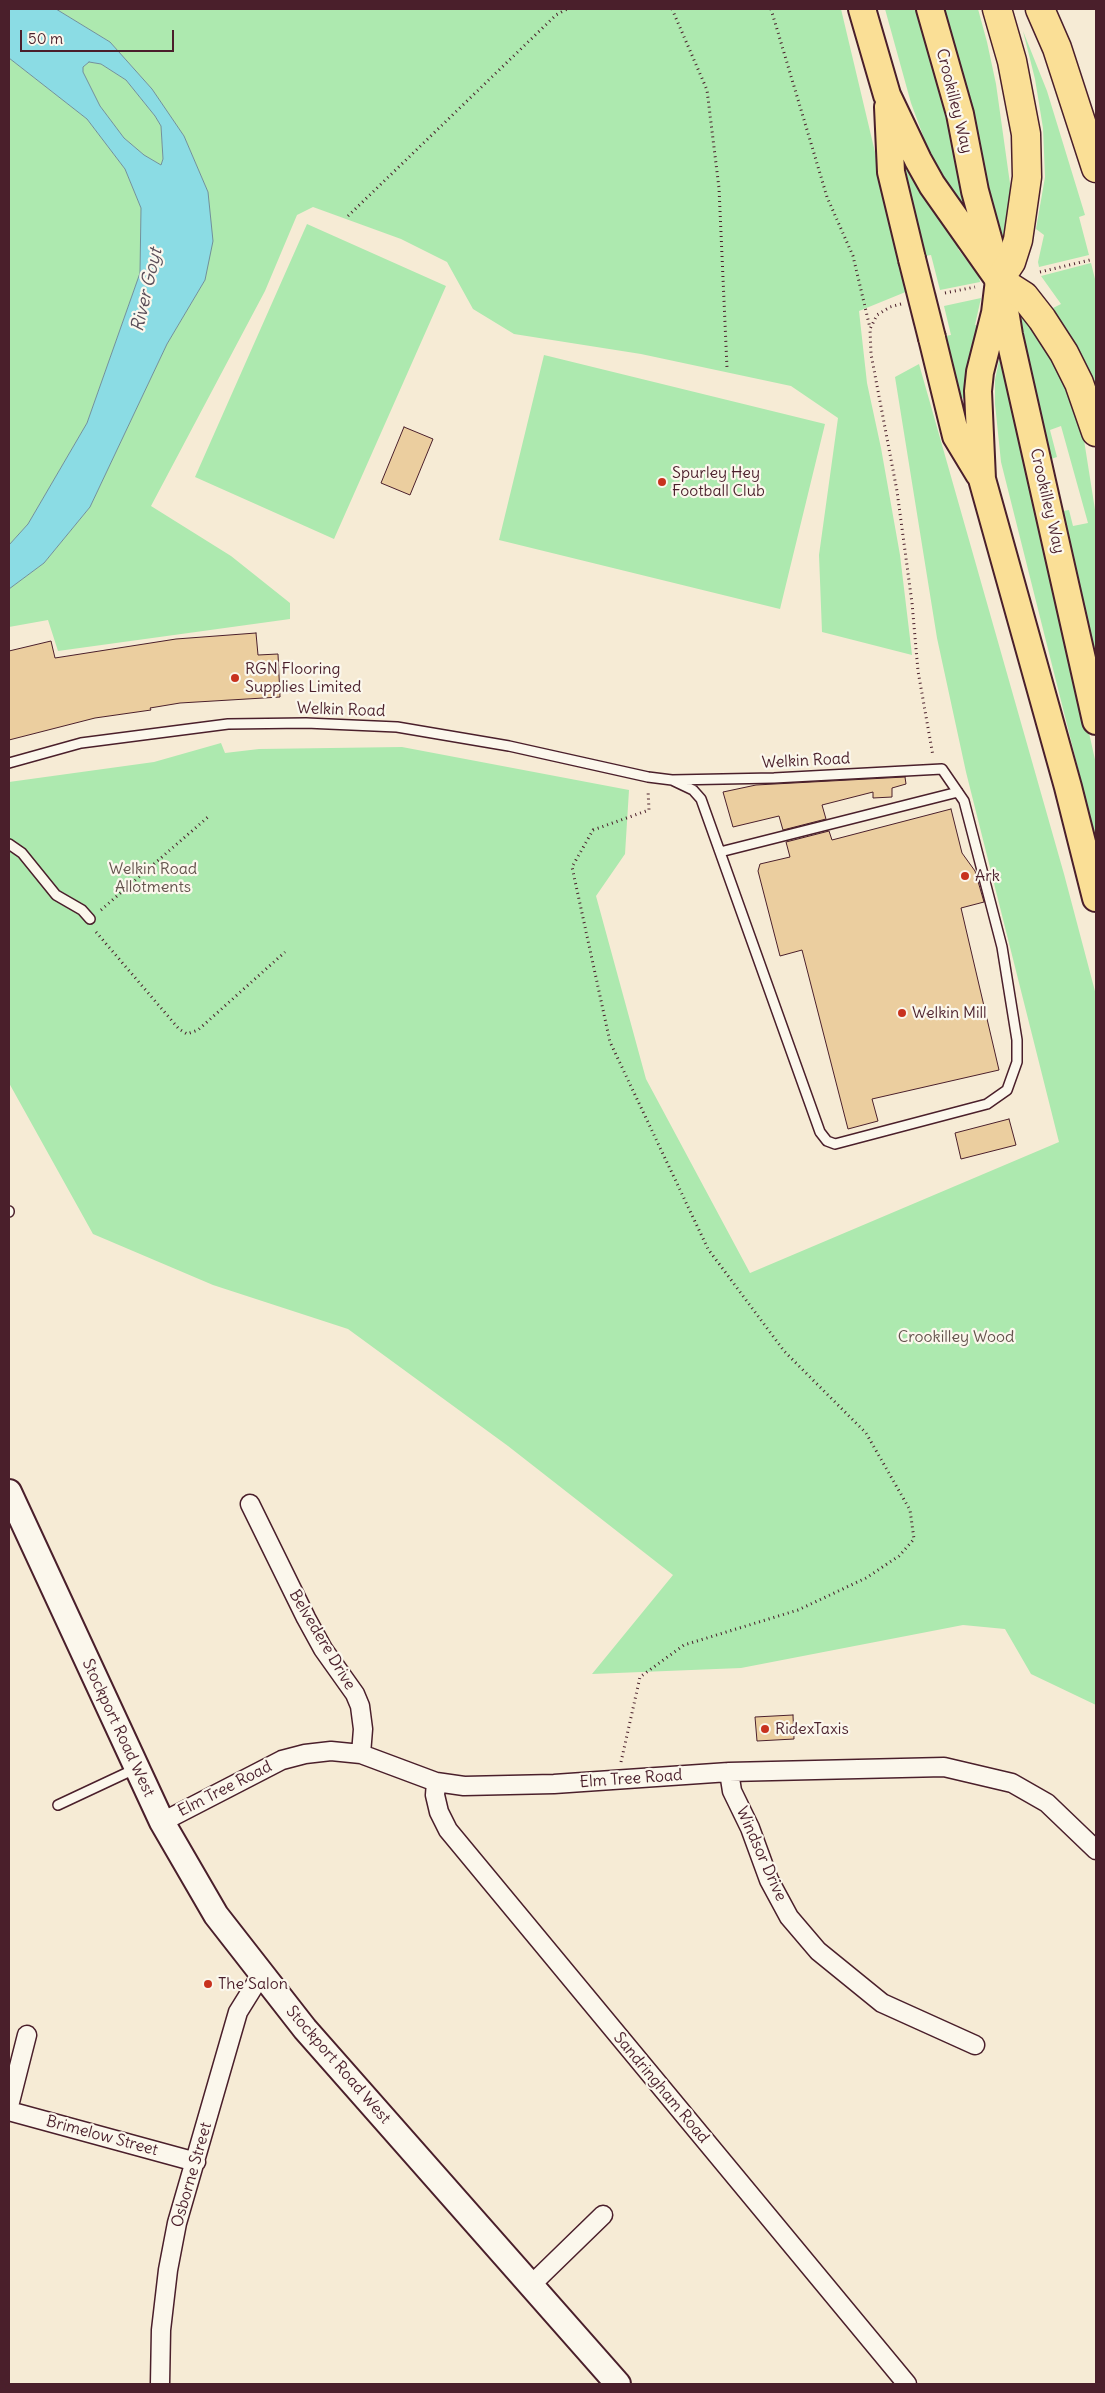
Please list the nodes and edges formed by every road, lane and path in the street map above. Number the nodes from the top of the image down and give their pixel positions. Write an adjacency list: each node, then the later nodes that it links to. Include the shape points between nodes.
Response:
1 (567, 9): 10 (path, via 556,15)
2 (672, 9): 17 (path, via 708,90 719,188)
3 (771, 9): 16 (path, via 827,197 854,256)
4 (862, 9): 8 (main road, Crookilley Way)
5 (930, 9): 13 (main road, Crookilley Way, via 960,114)
6 (997, 9): 13 (highway, via 1012,60 1026,134 1027,177 1018,240 1010,262)
7 (1040, 9): 9 (highway, via 1057,48)
8 (887, 95): 13 (main road, Crookilley Way, via 932,185); 19 (main road, Crookilley Way, bridge, via 891,172 912,259 956,436)
9 (1096, 168)
10 (348, 216)
11 (1090, 260): 12 (path)
12 (1040, 272)
13 (990, 283): 14 (path); 18 (highway, via 1024,296 1042,319 1080,383); 19 (main road, Crookilley Way, via 978,391); 20 (main road, Crookilley Way, via 1009,335)
14 (942, 294)
15 (909, 302): 16 (path, via 890,307 878,315)
16 (870, 329): 22 (path, via 871,354 897,491 918,671 933,756)
17 (727, 368)
18 (1096, 432)
19 (982, 479): 29 (main road, Crookilley Way)
20 (1096, 721)
21 (9, 763): 23 (lane, Welkin Road, via 82,743 228,724 306,723 398,727 509,746)
22 (942, 769): 24 (lane, Welkin Road); 25 (lane)
23 (648, 777): 24 (lane, Welkin Road); 37 (path, via 649,810 593,830 572,867 610,1042 708,1249 784,1351 866,1433 910,1510 914,1539 899,1556 866,1578 798,1610 684,1646 640,1677)
24 (672, 780): 28 (lane, Welkin Road, via 693,790 701,799)
25 (958, 792): 28 (lane); 28 (lane, via 964,801 1002,947 1017,1040 1014,1076 1007,1090 987,1104 835,1144 827,1141 820,1132)
26 (208, 817): 30 (path)
27 (9, 844): 30 (lane, via 22,853 56,896 82,910)
28 (720, 852)
29 (1096, 898)
30 (90, 919): 31 (path, via 102,941 179,1029 187,1034 198,1030)
31 (285, 952)
32 (9, 1492): 35 (main road, Stockport Road West)
33 (250, 1504): 34 (street, Belvedere Drive, via 306,1618 355,1694 363,1729)
34 (361, 1754): 38 (street, Elm Tree Road); 40 (street, Elm Tree Road, via 331,1751 282,1760)
35 (137, 1768): 39 (lane); 40 (main road, Stockport Road West)
36 (729, 1772): 37 (street, Elm Tree Road); 41 (street, Elm Tree Road, via 944,1766 1012,1783 1047,1804); 44 (street, Windsor Drive, via 732,1791 769,1880 789,1917 818,1951 882,2003)
37 (617, 1779): 38 (street, Elm Tree Road, via 491,1787)
38 (436, 1782): 52 (street, Sandringham Road, via 439,1812 448,1830)
39 (58, 1804)
40 (162, 1822): 42 (main road, Stockport Road West, via 216,1916)
41 (1096, 1850)
42 (261, 1975): 47 (street, Osborne Street, via 238,2012); 49 (main road, Stockport Road West, via 305,2030)
43 (27, 2035): 45 (street)
44 (975, 2045)
45 (9, 2106)
46 (9, 2112): 47 (street, Brimelow Street)
47 (196, 2162): 50 (street, Osborne Street, via 177,2223 168,2270 161,2330)
48 (603, 2215): 49 (street)
49 (530, 2286): 51 (main road, Stockport Road West)
50 (160, 2384)
51 (618, 2384)
52 (907, 2384)

